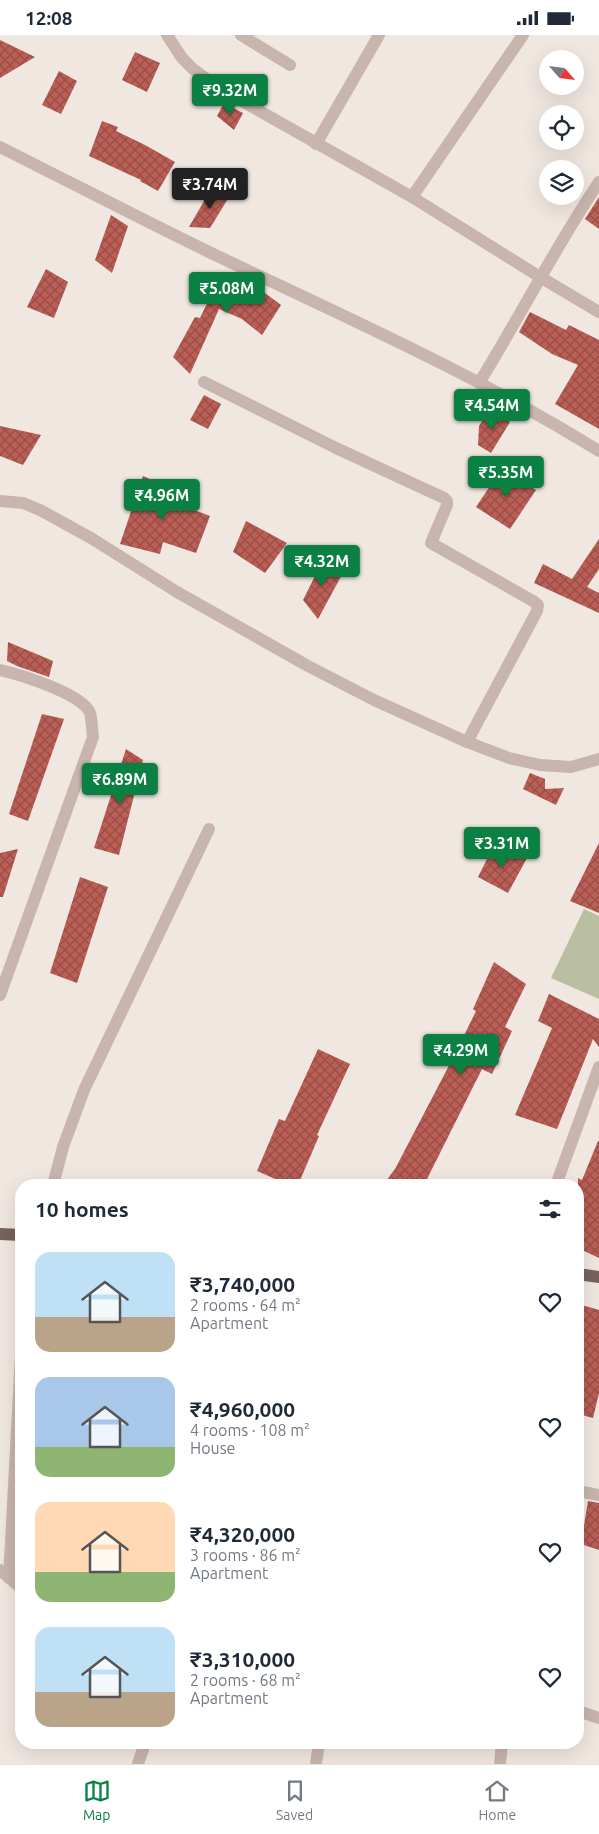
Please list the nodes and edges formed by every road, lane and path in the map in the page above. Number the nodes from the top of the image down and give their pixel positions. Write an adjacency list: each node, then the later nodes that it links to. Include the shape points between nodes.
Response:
1 (167, 35): 6 (street, via 192,69 232,96)
2 (242, 35): 5 (street)
3 (379, 35): 6 (street)
4 (524, 35): 9 (street)
5 (290, 65)
6 (316, 143): 9 (street)
7 (0, 147): 13 (street)
8 (598, 185): 10 (street)
9 (412, 197): 10 (street)
10 (540, 277): 11 (street); 13 (street)
11 (599, 312)
12 (204, 382): 17 (street, via 444,498 447,505 431,543 538,605)
13 (479, 383): 14 (street, via 523,405)
14 (599, 451)
15 (0, 501): 17 (street, via 23,503 40,510 308,666)
16 (0, 669): 20 (street, via 67,693 80,701 90,712 93,737)
17 (467, 742): 18 (street, via 509,758 540,765 571,767)
18 (599, 759)
19 (209, 829): 22 (street, via 84,1090)
20 (0, 995)
21 (599, 1067): 23 (street)
22 (55, 1179)
23 (558, 1179)
24 (0, 1234): 25 (main road)
25 (15, 1235)
26 (584, 1275): 27 (main road)
27 (599, 1277)
28 (15, 1432): 31 (street)
29 (584, 1492): 30 (street)
30 (599, 1495)
31 (4, 1574): 32 (street)
32 (15, 1583)
33 (584, 1713): 34 (street)
34 (599, 1718)
35 (143, 1749): 38 (street)
36 (319, 1749): 39 (street)
37 (501, 1749): 40 (street)
38 (138, 1764)
39 (316, 1764)
40 (500, 1764)

